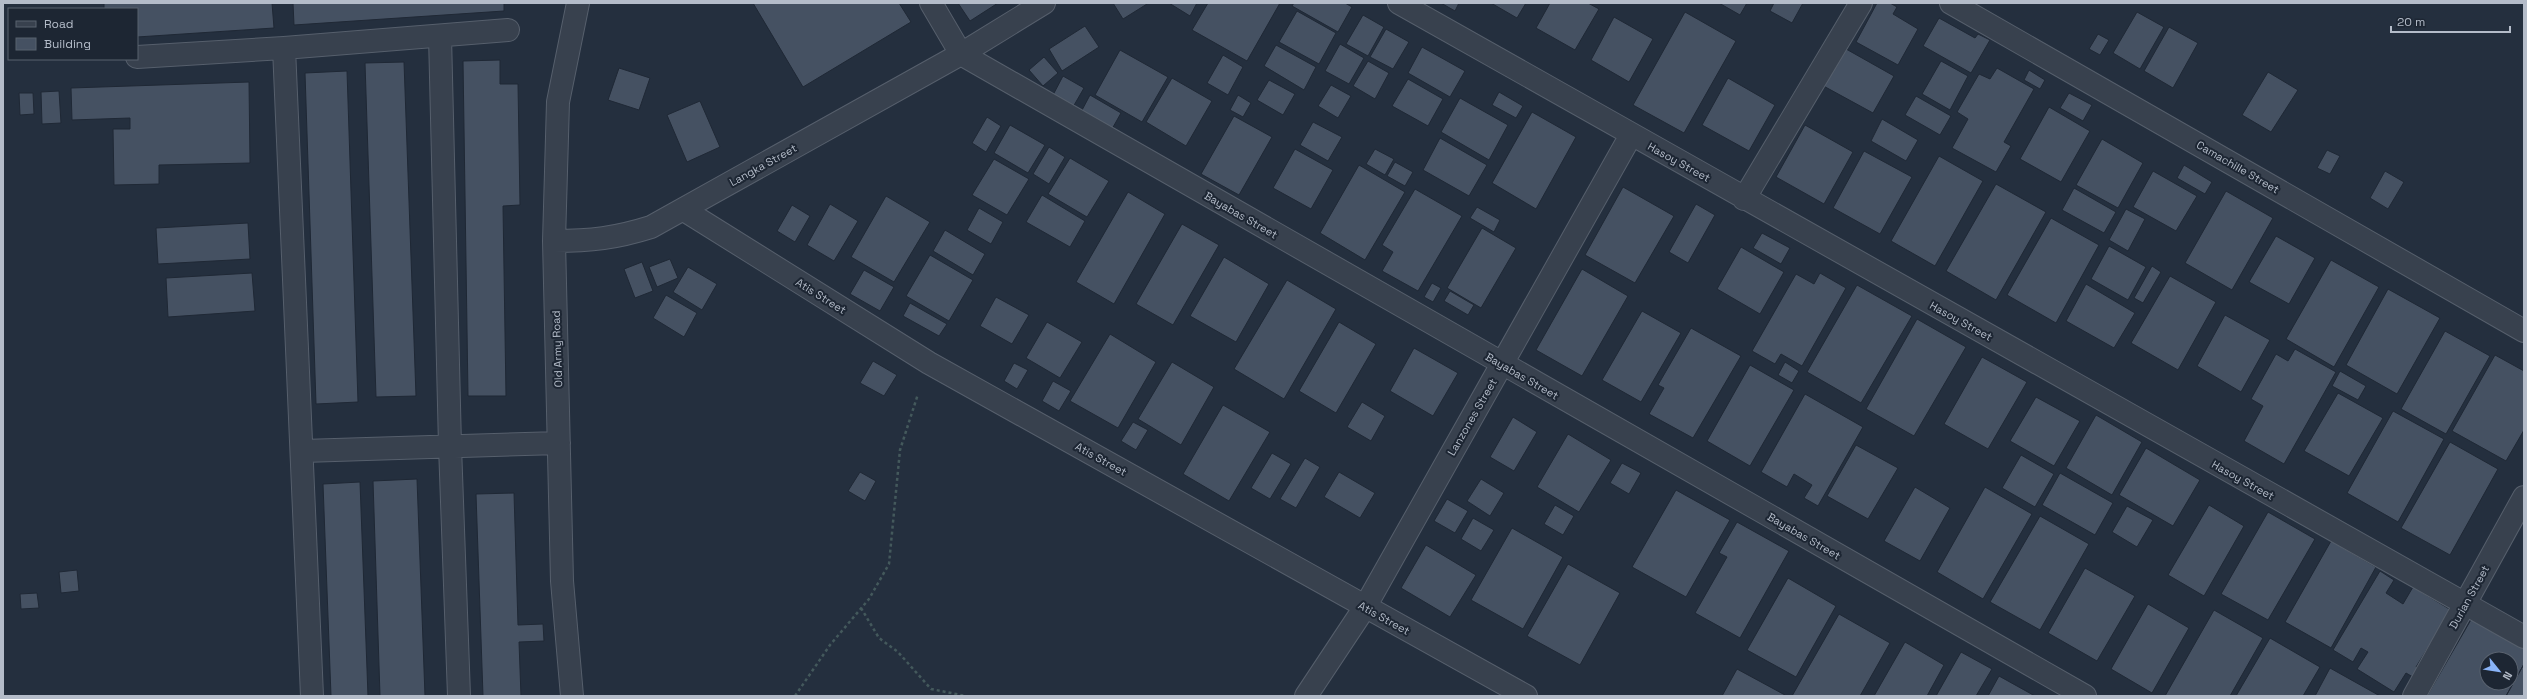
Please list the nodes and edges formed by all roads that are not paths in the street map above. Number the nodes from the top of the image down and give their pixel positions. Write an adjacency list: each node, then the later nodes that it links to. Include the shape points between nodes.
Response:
1 (578, 3): 15 (street, Old Army Road, via 558,102)
2 (931, 3): 10 (street)
3 (1044, 3): 10 (street, Langka Street)
4 (1399, 3): 12 (street, Hasoy Street)
5 (1861, 3): 13 (street)
6 (1951, 3): 16 (street, Camachille Street)
7 (508, 30): 8 (street)
8 (440, 36): 9 (street); 19 (street)
9 (284, 48): 11 (street); 20 (street)
10 (960, 54): 14 (street, Langka Street); 17 (street, Bayabas Street)
11 (138, 56)
12 (1631, 135): 13 (street, Hasoy Street); 17 (street, Lanzones Street)
13 (1744, 199): 22 (street, Hasoy Street)
14 (684, 210): 15 (street, Langka Street, via 651,226 618,237); 23 (street, Atis Street, via 929,363)
15 (554, 241): 18 (street, Old Army Road)
16 (2524, 331)
17 (1502, 365): 23 (street, Lanzones Street); 30 (street, Bayabas Street)
18 (559, 443): 19 (street); 27 (street, Old Army Road, via 562,581)
19 (450, 446): 20 (street); 26 (street)
20 (303, 451): 25 (street)
21 (2524, 497): 22 (street, Durian Street)
22 (2465, 606): 24 (street, Hasoy Street); 31 (street, Durian Street)
23 (1365, 607): 28 (street, Lanzones Street); 29 (street, Atis Street)
24 (2524, 637)
25 (312, 696)
26 (459, 696)
27 (572, 696)
28 (1306, 696)
29 (1526, 696)
30 (2085, 696)
31 (2414, 696)

